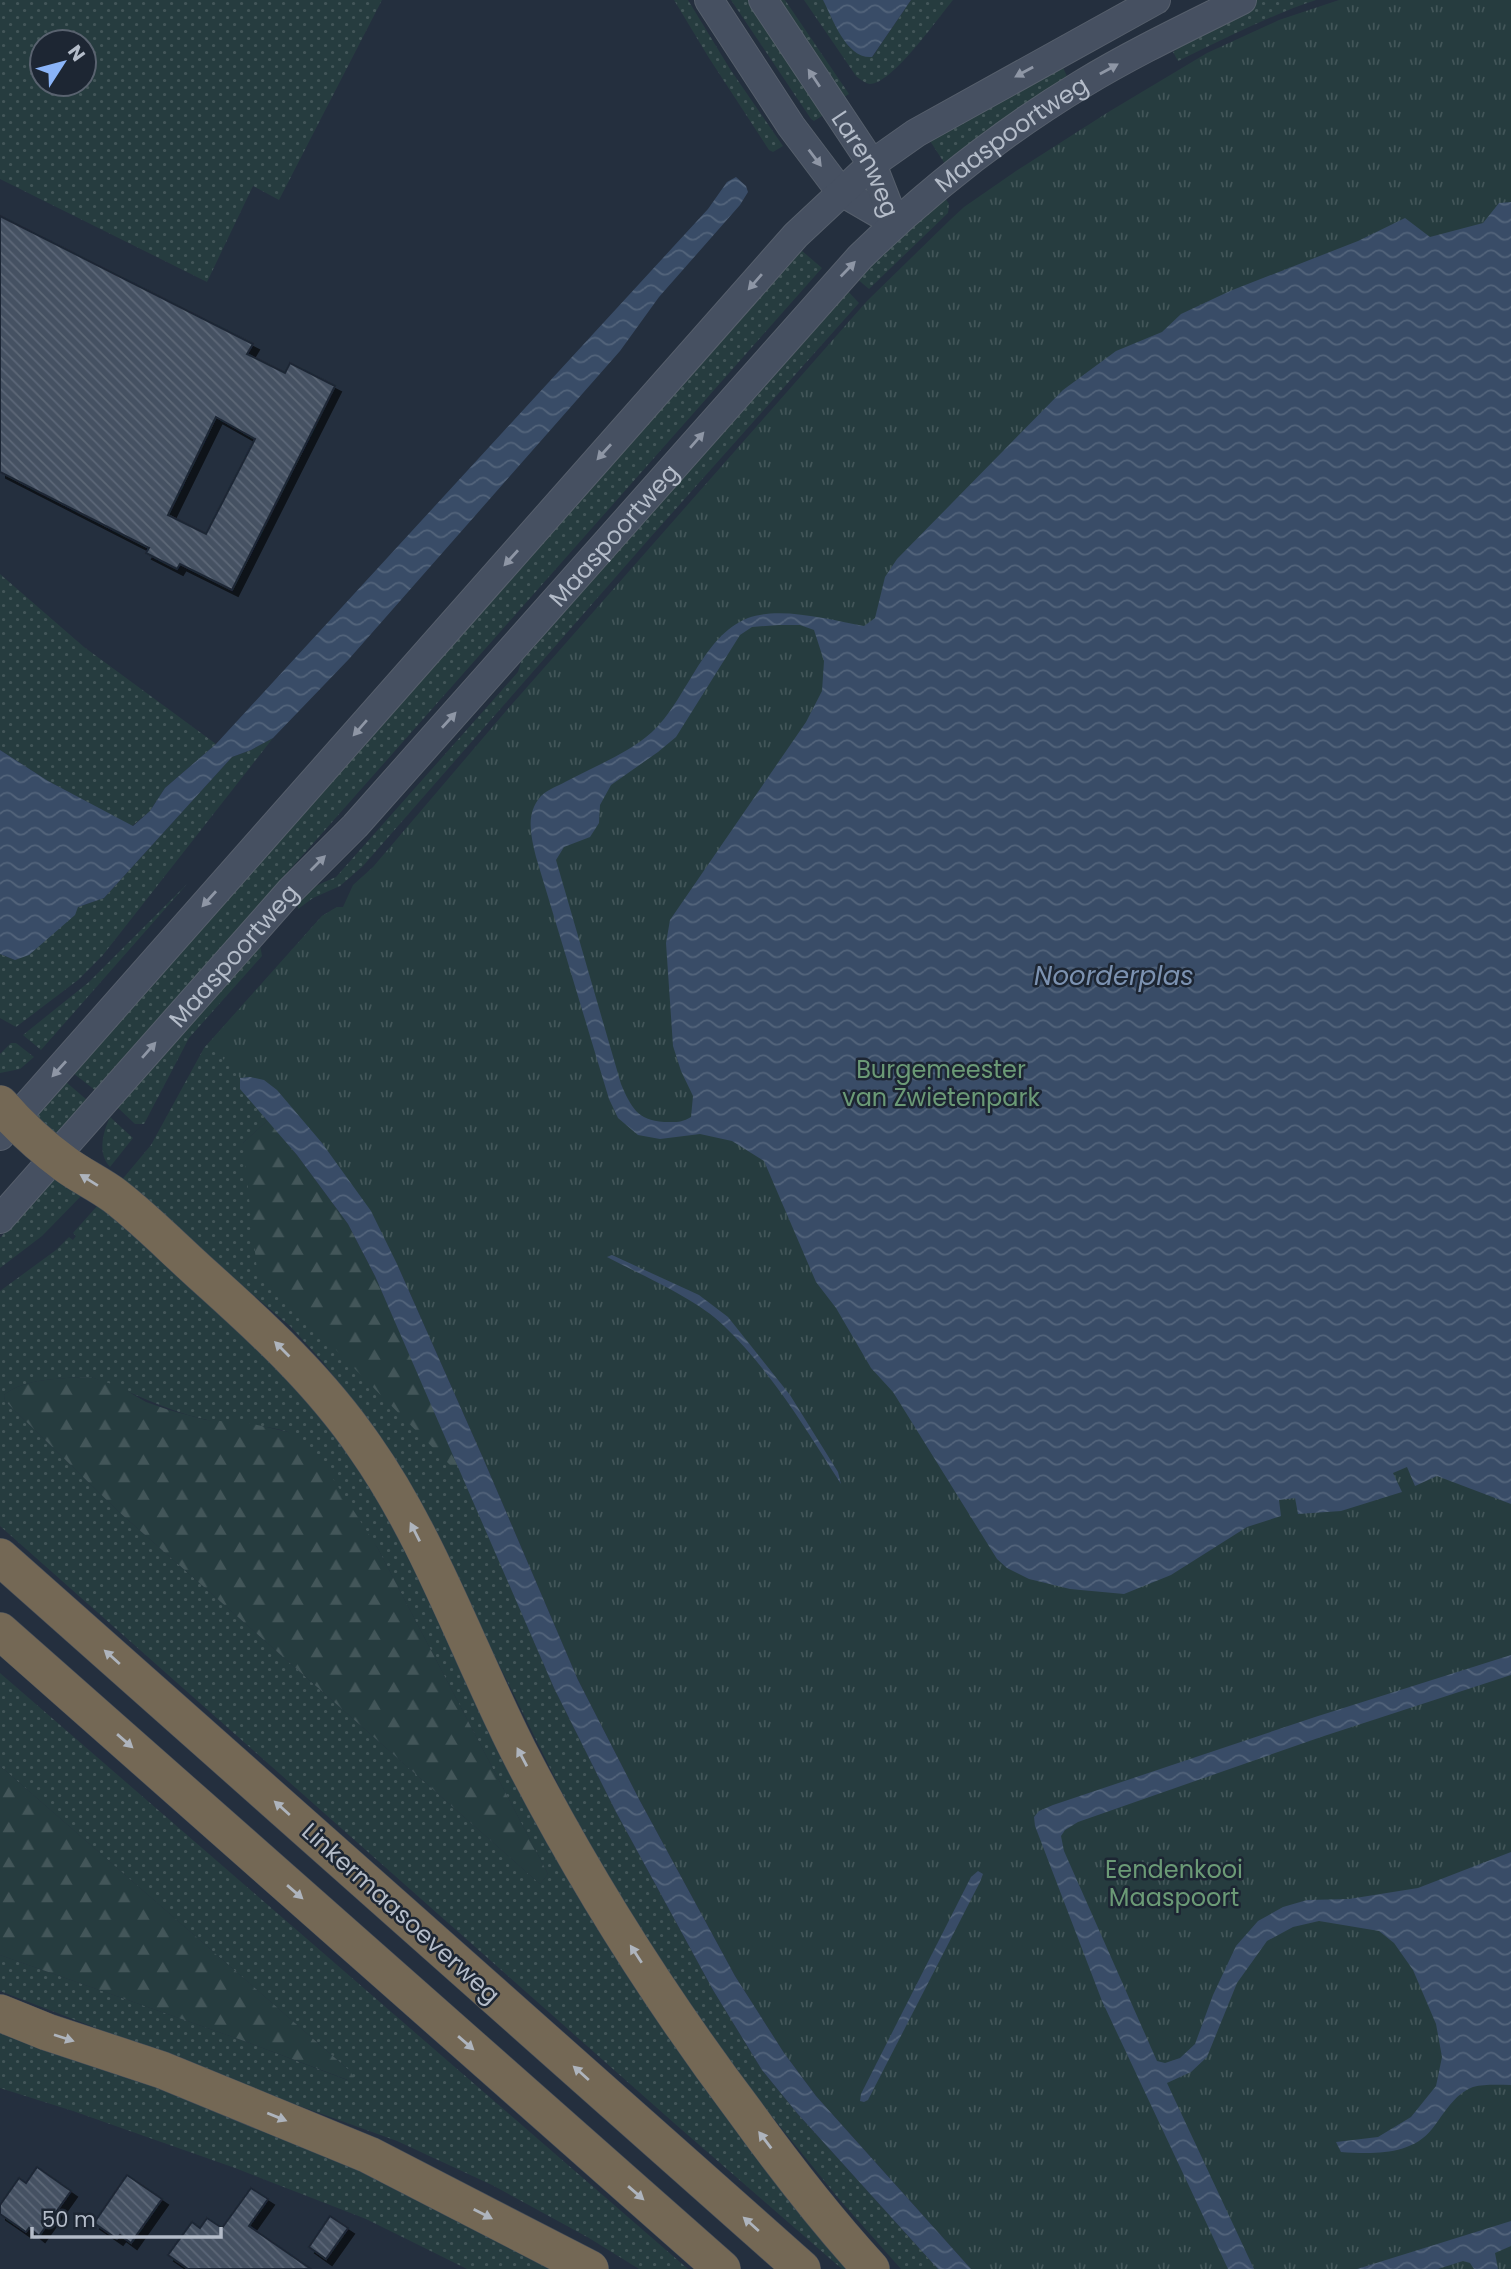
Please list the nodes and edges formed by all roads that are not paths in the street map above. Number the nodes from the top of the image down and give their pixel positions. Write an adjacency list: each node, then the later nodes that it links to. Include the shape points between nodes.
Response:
1 (709, 0): 6 (main road, Larenweg, one-way to 6, via 791,126)
2 (764, 0): 5 (main road, Larenweg, one-way to 2)
3 (1156, 0): 5 (main road, Maaspoortweg, one-way to 5, via 924,128)
4 (1242, 0): 7 (main road, Maaspoortweg, one-way to 4, via 944,179 1038,112 1128,58)
5 (872, 164): 6 (main road, Maaspoortweg); 7 (main road, Larenweg)
6 (841, 191): 7 (main road, Larenweg); 8 (main road, Maaspoortweg, one-way to 8)
7 (895, 223): 9 (main road, Maaspoortweg, one-way to 7, via 291,890 355,826 841,276)
8 (5, 1120): 9 (highway)
9 (55, 1156): 10 (main road, Maaspoortweg); 17 (highway, one-way to 9, via 789,2172 732,2095 621,1931 518,1749 390,1483 353,1429 301,1368 220,1290 113,1195)
10 (0, 1219)
11 (0, 1557): 16 (highway, Linkermaasoeverweg, one-way to 11)
12 (0, 1631): 15 (highway, one-way to 15)
13 (0, 2013): 14 (highway, one-way to 14, via 162,2070 369,2155)
14 (590, 2269)
15 (722, 2269)
16 (802, 2269)
17 (871, 2269)

